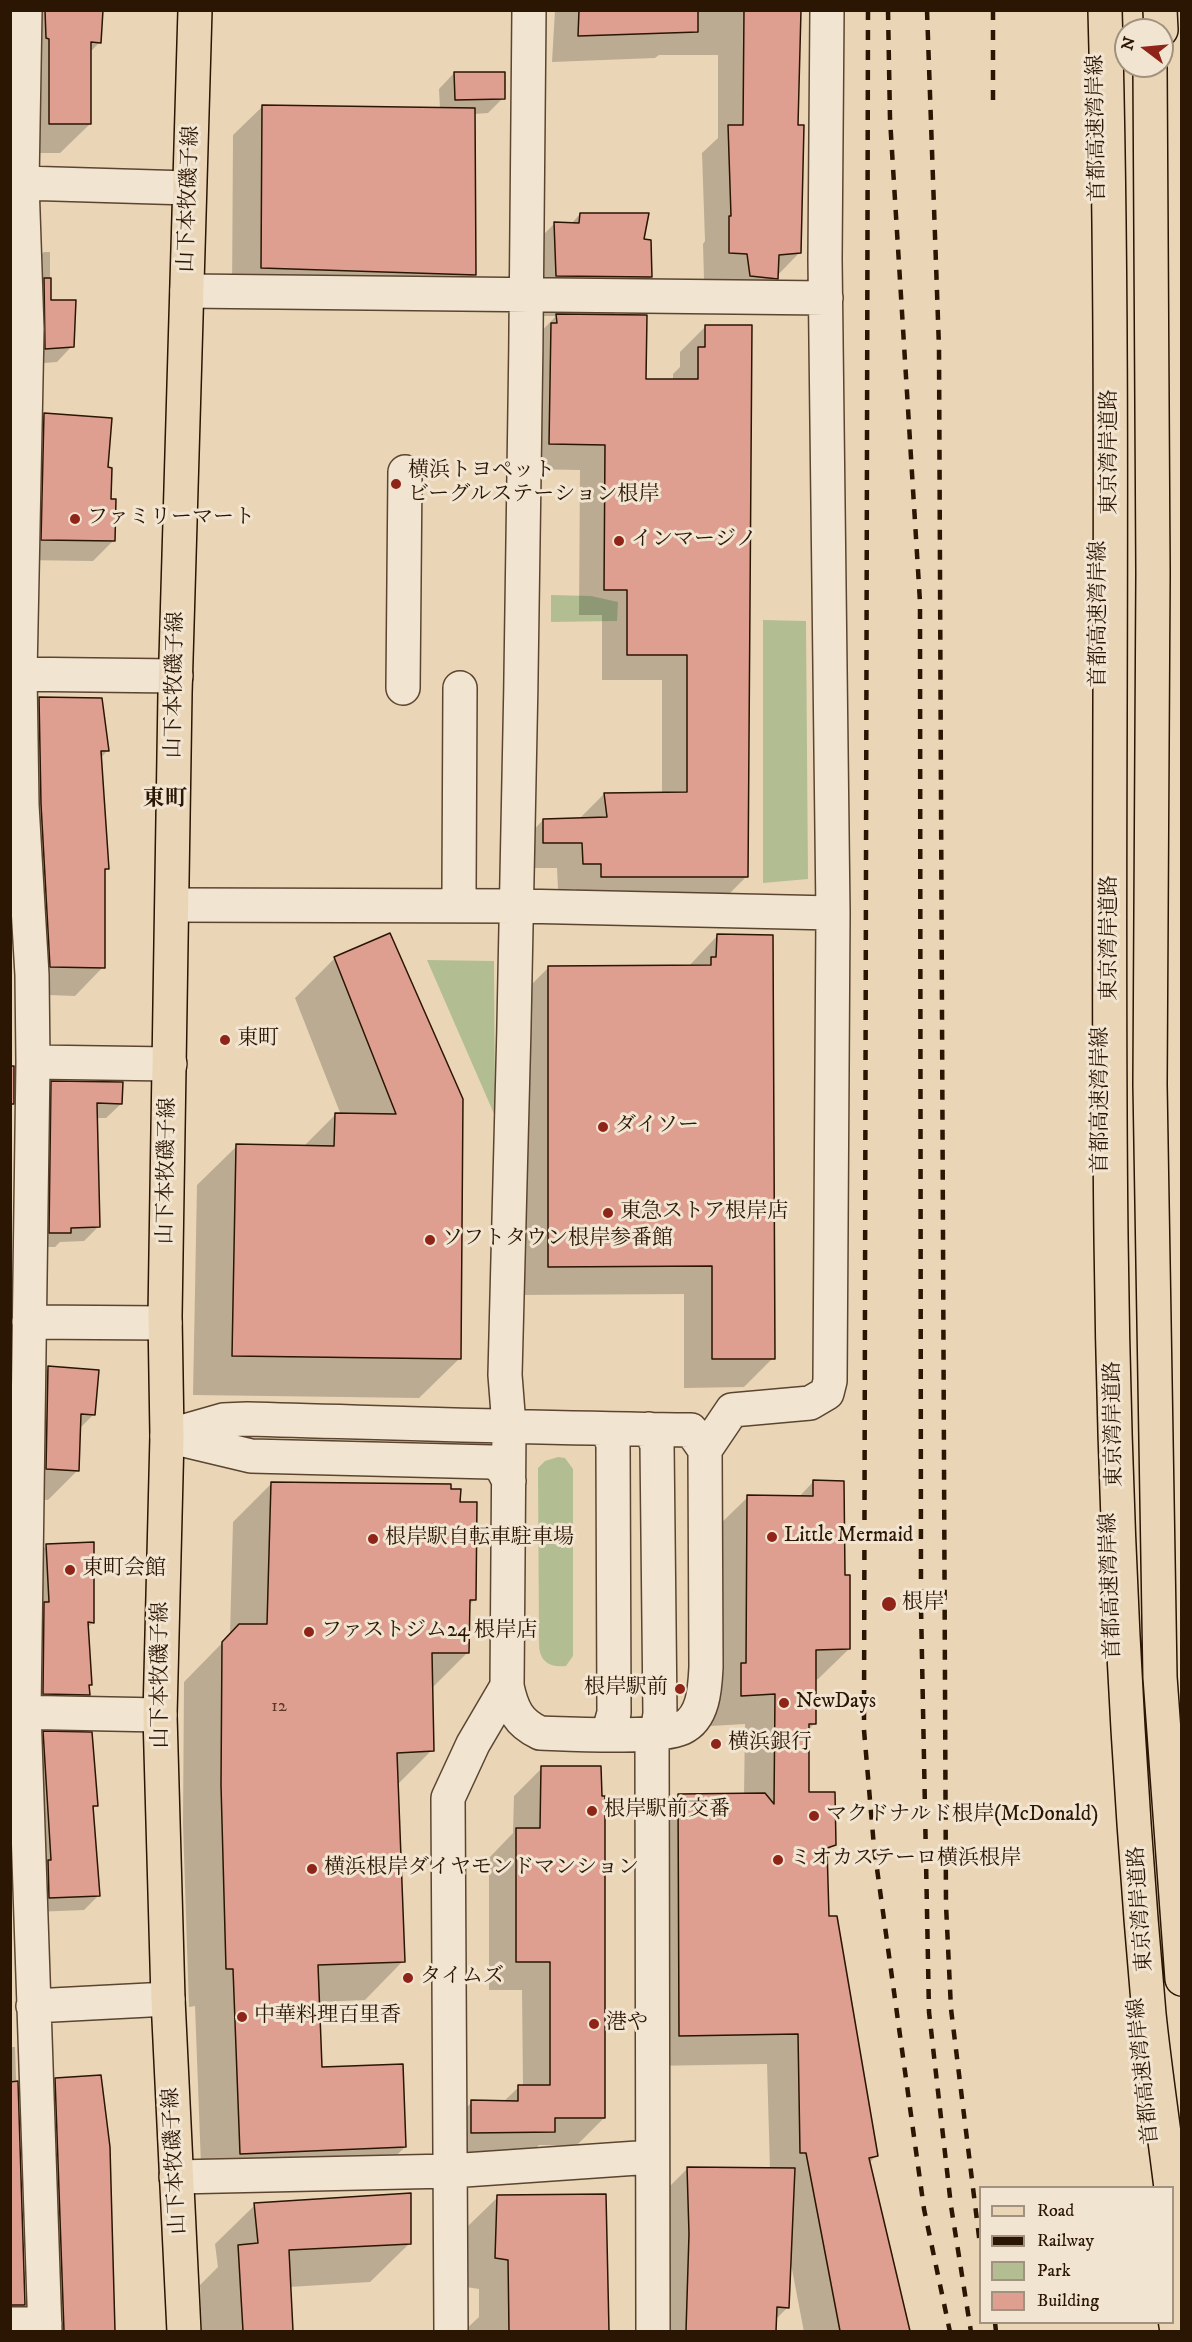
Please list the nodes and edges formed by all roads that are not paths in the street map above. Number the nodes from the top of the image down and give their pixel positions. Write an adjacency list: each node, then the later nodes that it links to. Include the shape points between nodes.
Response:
1 (25, 10): 9 (street)
2 (195, 10): 10 (main road, 山下本牧磯子線)
3 (529, 10): 12 (street)
4 (826, 10): 13 (street)
5 (1096, 10): 53 (main road, 首都高速湾岸線, via 1103,1374 1116,1679 1136,1997)
6 (1105, 10): 54 (main road, 東京湾岸道路, via 1110,381 1111,1236 1117,1496 1150,2018)
7 (1150, 78): 47 (main road, 東京湾岸道路, via 1150,1084 1159,1665)
8 (1162, 78): 45 (main road, via 1167,680 1162,1199 1175,1677)
9 (22, 183): 10 (street); 14 (street)
10 (189, 188): 11 (main road, 山下本牧磯子線)
11 (187, 291): 12 (street); 18 (main road, 山下本牧磯子線)
12 (528, 295): 13 (street); 24 (street)
13 (826, 298): 25 (street)
14 (19, 330): 16 (street)
15 (405, 472): 19 (street)
16 (17, 498): 17 (street)
17 (15, 674): 18 (street); 21 (street)
18 (176, 676): 23 (main road, 山下本牧磯子線)
19 (403, 688)
20 (460, 688): 22 (street)
21 (16, 756): 26 (street)
22 (459, 892)
23 (172, 905): 24 (street); 28 (main road, 山下本牧磯子線)
24 (519, 906): 25 (street); 32 (street, via 505,1375)
25 (833, 913): 36 (street, via 831,1381 827,1393 810,1402 732,1410)
26 (21, 975): 27 (street)
27 (33, 1062): 28 (street); 29 (street)
28 (170, 1064): 31 (main road, 山下本牧磯子線)
29 (22, 1128): 30 (street)
30 (29, 1322): 31 (street); 38 (street)
31 (165, 1323): 35 (main road, 山下本牧磯子線)
32 (509, 1426): 33 (street); 35 (street, via 247,1419 223,1420); 37 (street)
33 (606, 1429): 34 (street); 44 (street, via 613,1443 615,1517 614,1713)
34 (649, 1429): 36 (street, via 691,1430); 43 (street, via 657,1444 660,1714)
35 (167, 1436): 37 (street, via 251,1455 491,1462 501,1466); 42 (main road, 山下本牧磯子線)
36 (705, 1450): 43 (street, via 704,1696 696,1714 682,1728)
37 (508, 1481): 40 (street)
38 (18, 1532): 39 (street)
39 (17, 1649): 41 (street)
40 (507, 1686): 44 (street, via 512,1708 532,1730); 51 (street, via 473,1744 448,1798)
41 (17, 1712): 42 (street); 46 (street)
42 (160, 1715): 48 (main road, 山下本牧磯子線)
43 (655, 1732): 44 (street); 50 (street)
44 (608, 1734)
45 (1182, 1774)
46 (20, 1919): 49 (street)
47 (1182, 1979)
48 (168, 1999): 49 (street); 52 (main road, 山下本牧磯子線)
49 (26, 2026): 59 (street)
50 (652, 2157): 51 (street); 62 (street)
51 (450, 2170): 52 (street); 61 (street)
52 (176, 2177): 60 (main road, 山下本牧磯子線)
53 (1158, 2186)
54 (1171, 2186)
55 (1174, 2208): 56 (main road)
56 (1182, 2272)
57 (1174, 2307): 63 (main road)
58 (10, 2324): 59 (street)
59 (45, 2328)
60 (184, 2331)
61 (451, 2331)
62 (653, 2331)
63 (1177, 2331)

